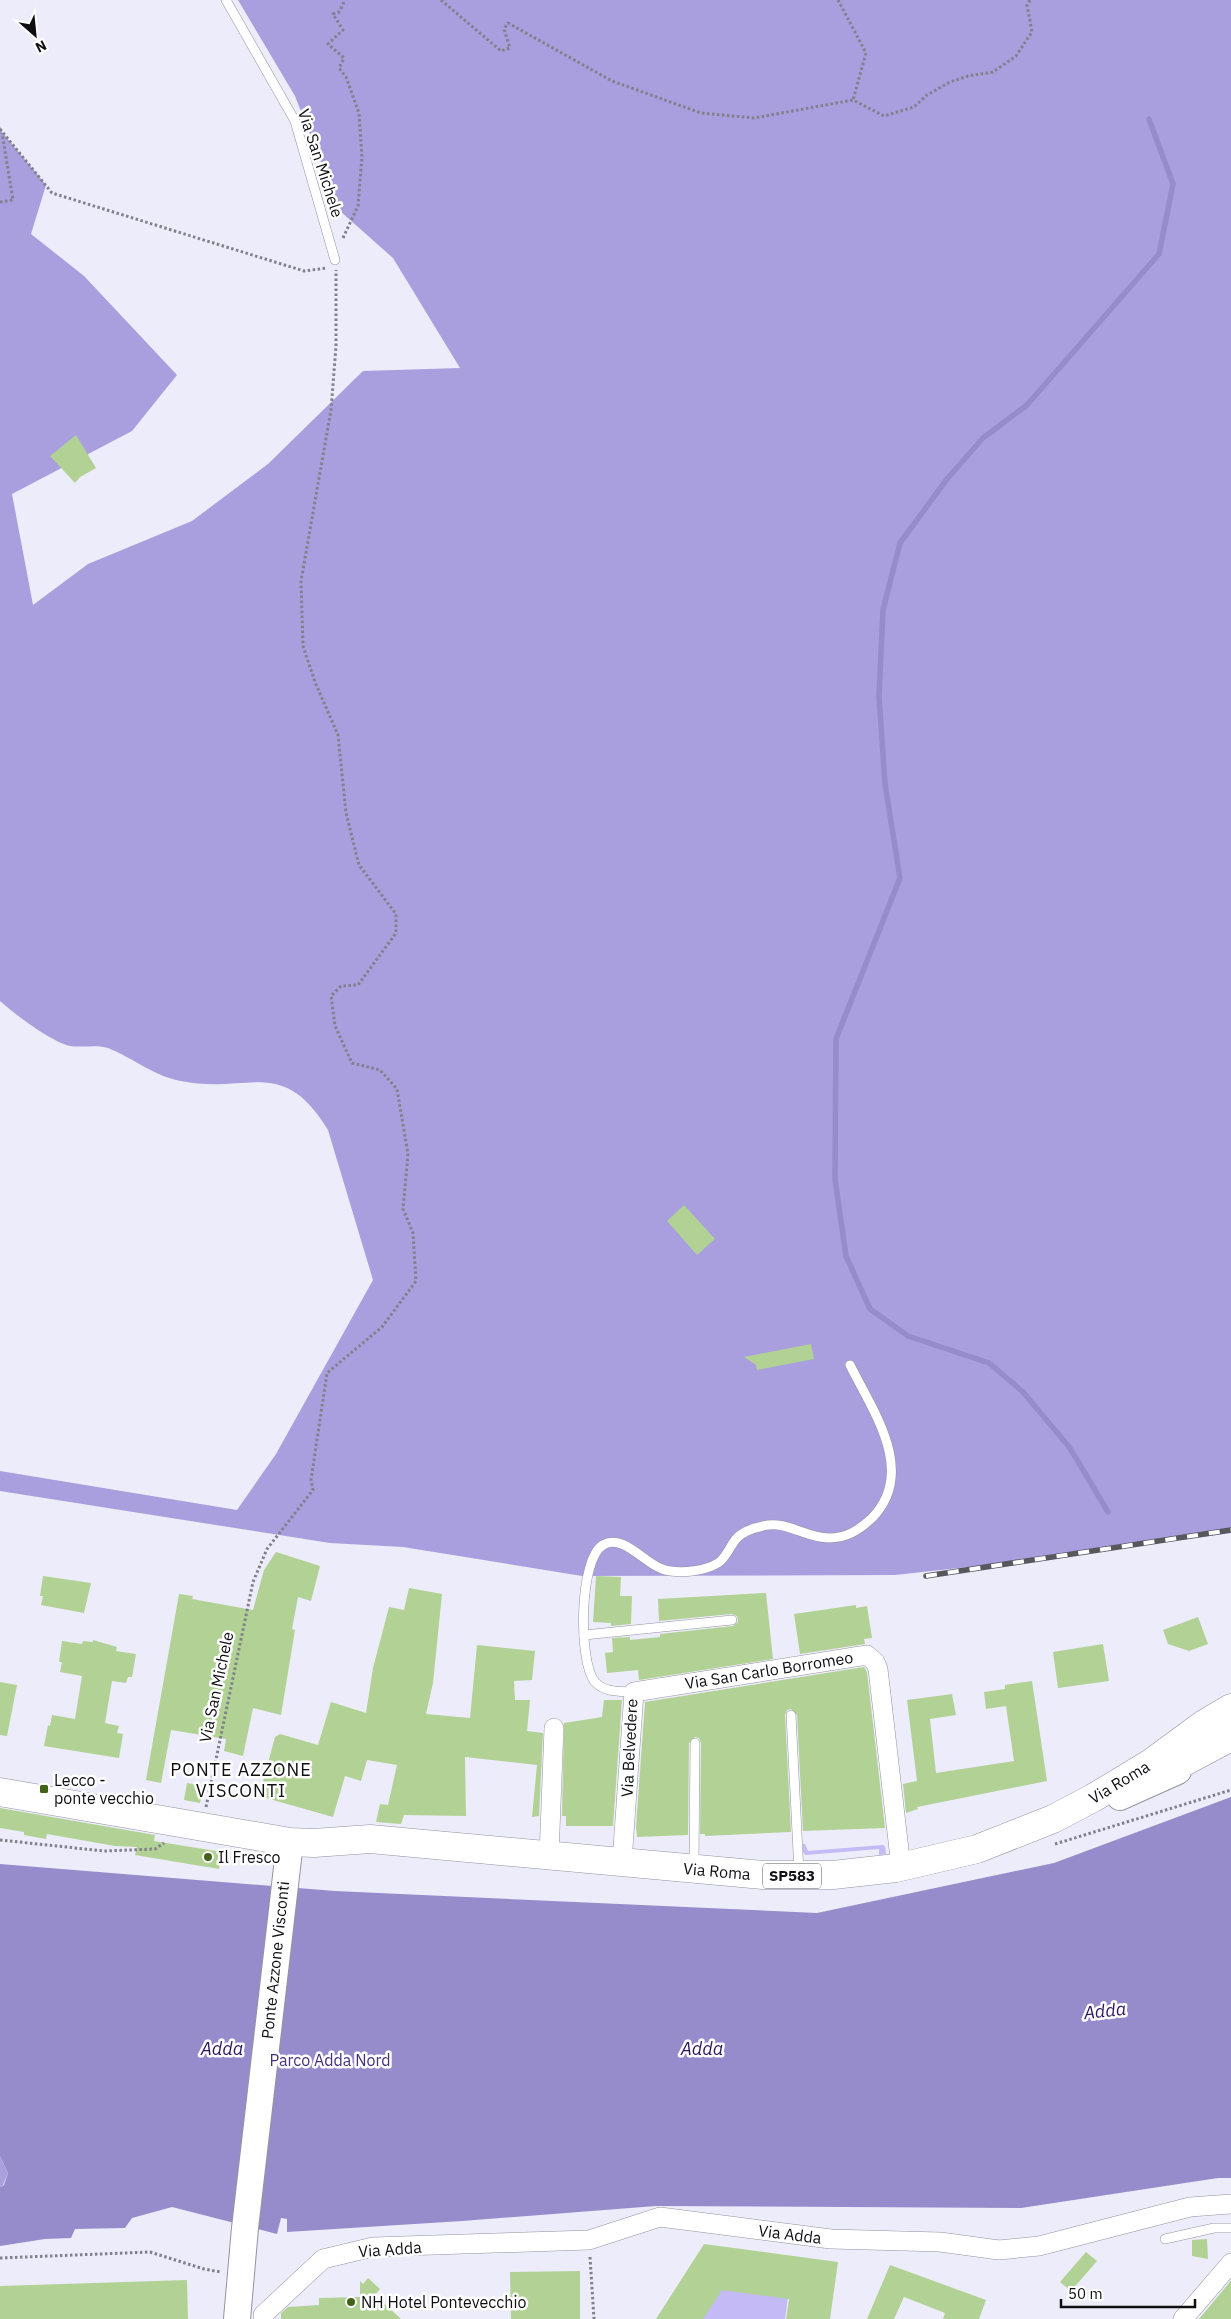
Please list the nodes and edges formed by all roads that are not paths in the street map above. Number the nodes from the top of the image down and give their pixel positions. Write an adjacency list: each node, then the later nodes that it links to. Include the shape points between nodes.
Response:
1 (226, 0): 2 (lane, Via San Michele, via 295,121)
2 (335, 260)
3 (850, 1366): 5 (lane, Via Belvedere, via 880,1426 890,1451 893,1473 879,1510 862,1528 848,1535 827,1538 780,1524 765,1525 737,1537 719,1562 691,1571 668,1571 616,1542 602,1545 592,1558 583,1609)
4 (732, 1620): 5 (lane)
5 (584, 1635): 6 (lane, Via Belvedere, via 586,1661 594,1681 603,1688)
6 (634, 1692): 17 (street, Via Belvedere); 18 (street, Via San Carlo Borromeo, via 867,1655 878,1670)
7 (1231, 1708): 18 (main road, Via Roma / SP583, via 1150,1763 1053,1819 976,1849)
8 (791, 1715): 20 (lane)
9 (554, 1728): 16 (street)
10 (1231, 1737): 14 (main road, Via Roma / SP583)
11 (695, 1743): 19 (lane)
12 (1231, 1747): 14 (street, Via Roma)
13 (0, 1792): 15 (main road, Via Roma / SP583)
14 (1120, 1797): 15 (main road, Via Roma / SP583, via 1046,1835 974,1862 905,1879 834,1887 743,1886 367,1854)
15 (302, 1842): 16 (main road, Via Roma / SP583, via 370,1839); 25 (street, Ponte Azzone Visconti, via 285,1876 245,2228)
16 (549, 1856): 17 (main road, Via Roma / SP583)
17 (622, 1862): 19 (main road, Via Roma / SP583)
18 (901, 1867): 20 (main road, Via Roma / SP583)
19 (694, 1869): 20 (main road, Via Roma / SP583)
20 (799, 1876)
21 (1231, 2204): 25 (street, Via Adda, via 1190,2207 1039,2246 999,2250 940,2242 831,2239 660,2217 589,2240 373,2247 323,2260)
22 (1231, 2228): 23 (lane, via 1214,2228)
23 (1165, 2239)
24 (1228, 2270): 26 (street)
25 (247, 2314)
26 (1183, 2319)

